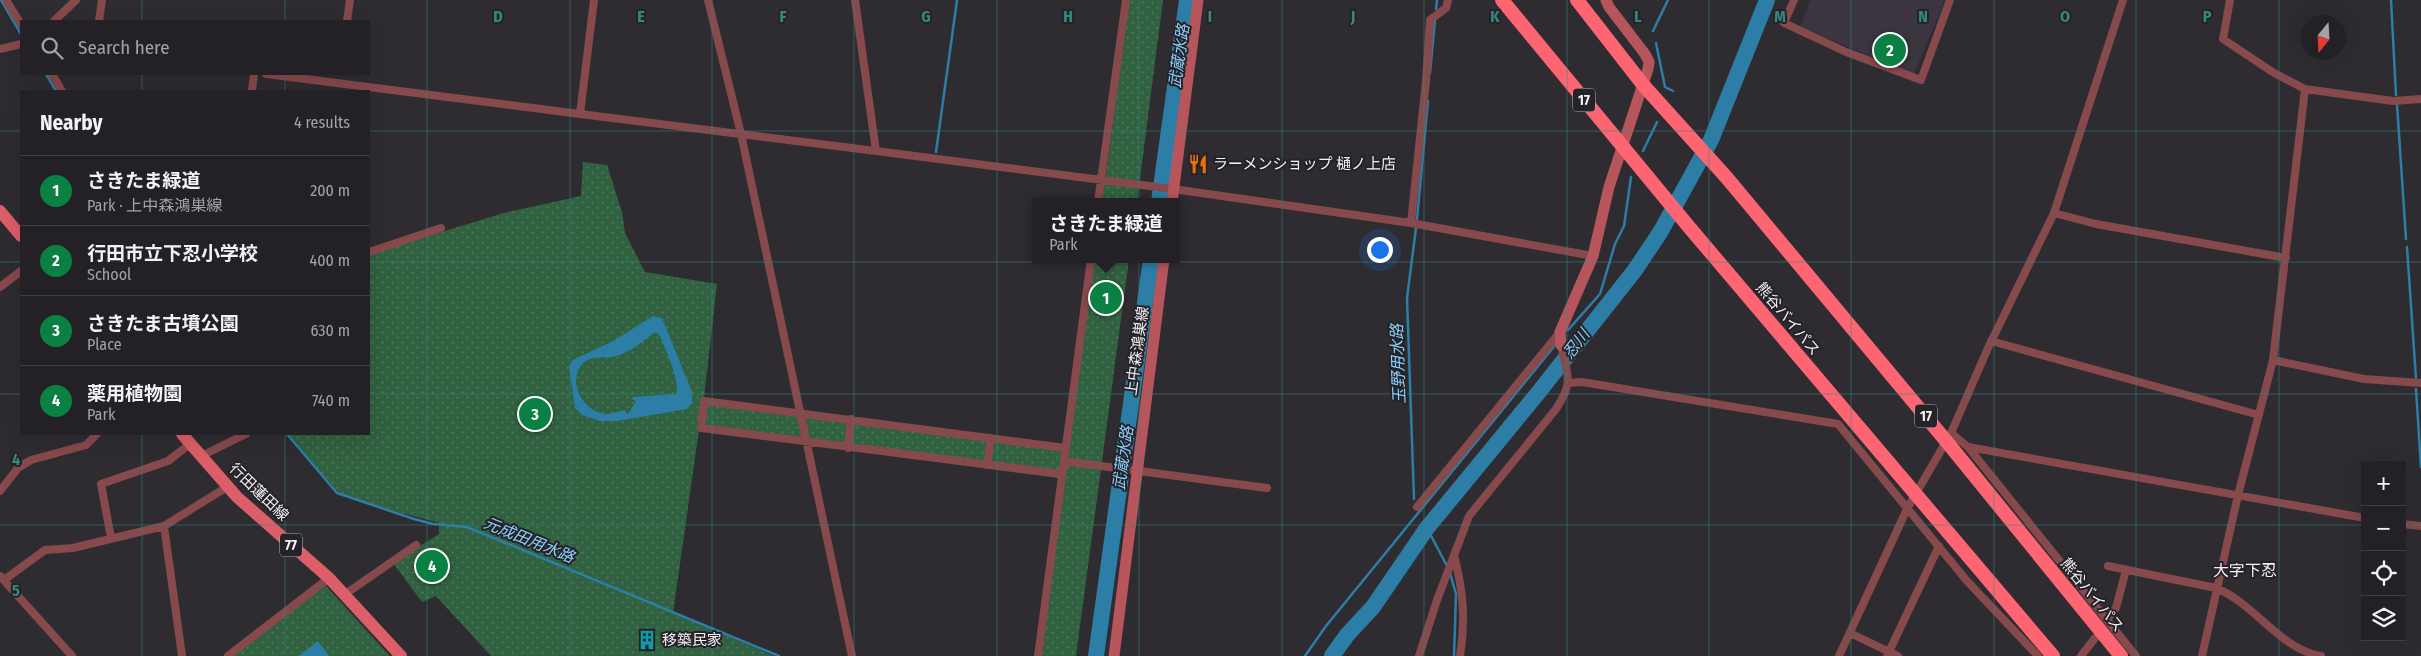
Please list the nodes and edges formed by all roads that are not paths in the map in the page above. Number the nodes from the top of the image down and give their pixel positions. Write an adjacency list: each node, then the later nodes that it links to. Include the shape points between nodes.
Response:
1 (6, 0): 21 (street)
2 (76, 0): 18 (street)
3 (102, 0): 19 (street)
4 (350, 0): 20 (street)
5 (594, 0): 34 (street)
6 (708, 0): 35 (street)
7 (854, 0): 37 (street)
8 (1126, 0): 38 (street)
9 (1198, 0): 39 (main road)
10 (1448, 0): 44 (street, via 1446,8 1430,20)
11 (1502, 0): 36 (highway, 熊谷バイパス / 17)
12 (1577, 0): 29 (highway, 熊谷バイパス / 17)
13 (1606, 0): 29 (main road, via 1649,62)
14 (1794, 0): 15 (street, via 1784,23 1846,52 1921,80)
15 (1950, 0)
16 (2124, 0): 43 (street)
17 (2230, 0): 30 (street, via 2223,38)
18 (55, 20)
19 (99, 20)
20 (347, 20)
21 (20, 22)
22 (20, 44): 23 (street)
23 (0, 49)
24 (53, 75): 31 (street)
25 (254, 75): 32 (street)
26 (274, 75): 28 (street)
27 (340, 75): 28 (street)
28 (339, 83): 34 (street)
29 (1644, 86): 36 (main road); 66 (highway, 熊谷バイパス / 17)
30 (2304, 89): 33 (street, via 2392,101); 49 (street)
31 (61, 90)
32 (252, 90)
33 (2421, 99)
34 (580, 114): 35 (street)
35 (741, 134): 37 (street); 60 (street)
36 (1622, 146): 48 (main road); 81 (highway, 熊谷バイパス / 17)
37 (876, 151): 38 (street)
38 (1101, 181): 39 (street); 40 (street)
39 (1170, 189): 41 (main road); 44 (street)
40 (1099, 198)
41 (1171, 198)
42 (0, 211): 46 (main road)
43 (2054, 213): 49 (street, via 2096,224); 55 (street)
44 (1411, 224): 48 (street)
45 (441, 228): 47 (street)
46 (20, 235)
47 (370, 252)
48 (1593, 256): 54 (main road)
49 (2286, 258): 57 (street)
50 (1090, 263): 72 (street)
51 (1163, 263): 76 (main road, 上中森鴻巣線)
52 (20, 272): 53 (street)
53 (0, 286)
54 (1560, 332): 56 (main road); 83 (street)
55 (1991, 340): 61 (street); 66 (street)
56 (1561, 346): 58 (street)
57 (2273, 360): 59 (street, via 2364,379); 61 (street)
58 (1568, 380): 84 (street, via 1838,424); 92 (street, via 1567,393 1556,409 1469,516)
59 (2421, 383)
60 (800, 412): 62 (street); 68 (street); 68 (street, via 704,401 701,428)
61 (2258, 415): 82 (street)
62 (851, 419): 67 (street); 71 (street)
63 (97, 435): 80 (street, via 86,445 31,460 18,468)
64 (183, 435): 69 (main road, 行田蓮田線 / 77)
65 (244, 435): 73 (street)
66 (1949, 437): 70 (street); 81 (street); 117 (highway, 熊谷バイパス / 17)
67 (991, 438): 72 (street); 75 (street)
68 (807, 443): 71 (street); 107 (street)
69 (190, 444): 73 (main road, 行田蓮田線 / 77); 89 (street, via 168,461 101,484)
70 (1968, 447): 82 (street); 118 (street)
71 (848, 448): 75 (street)
72 (1065, 448): 74 (street)
73 (201, 456): 78 (main road, 行田蓮田線 / 77)
74 (1064, 461): 76 (street); 77 (street)
75 (987, 465): 77 (street)
76 (1132, 469): 79 (street); 109 (main road, 上中森鴻巣線)
77 (1062, 474): 108 (street)
78 (228, 487): 87 (street); 96 (main road, 行田蓮田線 / 77)
79 (1267, 488)
80 (0, 491)
81 (1915, 494): 84 (street); 115 (highway, 熊谷バイパス / 17)
82 (2238, 496): 85 (street); 97 (street)
83 (1417, 507)
84 (1907, 509): 91 (street); 100 (street)
85 (2361, 517)
86 (2406, 524): 88 (street)
87 (164, 526): 89 (street); 104 (street)
88 (2421, 526)
89 (111, 538): 95 (street, via 73,548 45,550)
90 (416, 545): 98 (street)
91 (1939, 546): 102 (street); 114 (street, via 1967,581)
92 (1454, 555): 110 (street); 111 (street, via 1461,580 1464,628)
93 (2108, 566): 94 (street)
94 (2126, 570): 97 (street); 99 (street, via 2116,608)
95 (2, 578): 103 (street)
96 (329, 578): 98 (main road, 行田蓮田線 / 77); 105 (street)
97 (2216, 588): 119 (street); 120 (street, via 2232,594 2298,648)
98 (344, 595): 106 (main road, 行田蓮田線 / 77)
99 (2108, 618)
100 (1850, 633): 102 (street); 112 (street)
101 (2094, 638): 116 (street)
102 (1888, 654): 113 (street)
103 (72, 656)
104 (182, 656)
105 (228, 656)
106 (401, 656)
107 (852, 656)
108 (1038, 656)
109 (1114, 656)
110 (1419, 656)
111 (1460, 656)
112 (1839, 656)
113 (1898, 656)
114 (2038, 656)
115 (2053, 656)
116 (2081, 656)
117 (2121, 656)
118 (2136, 656)
119 (2202, 656)
120 (2321, 656)

